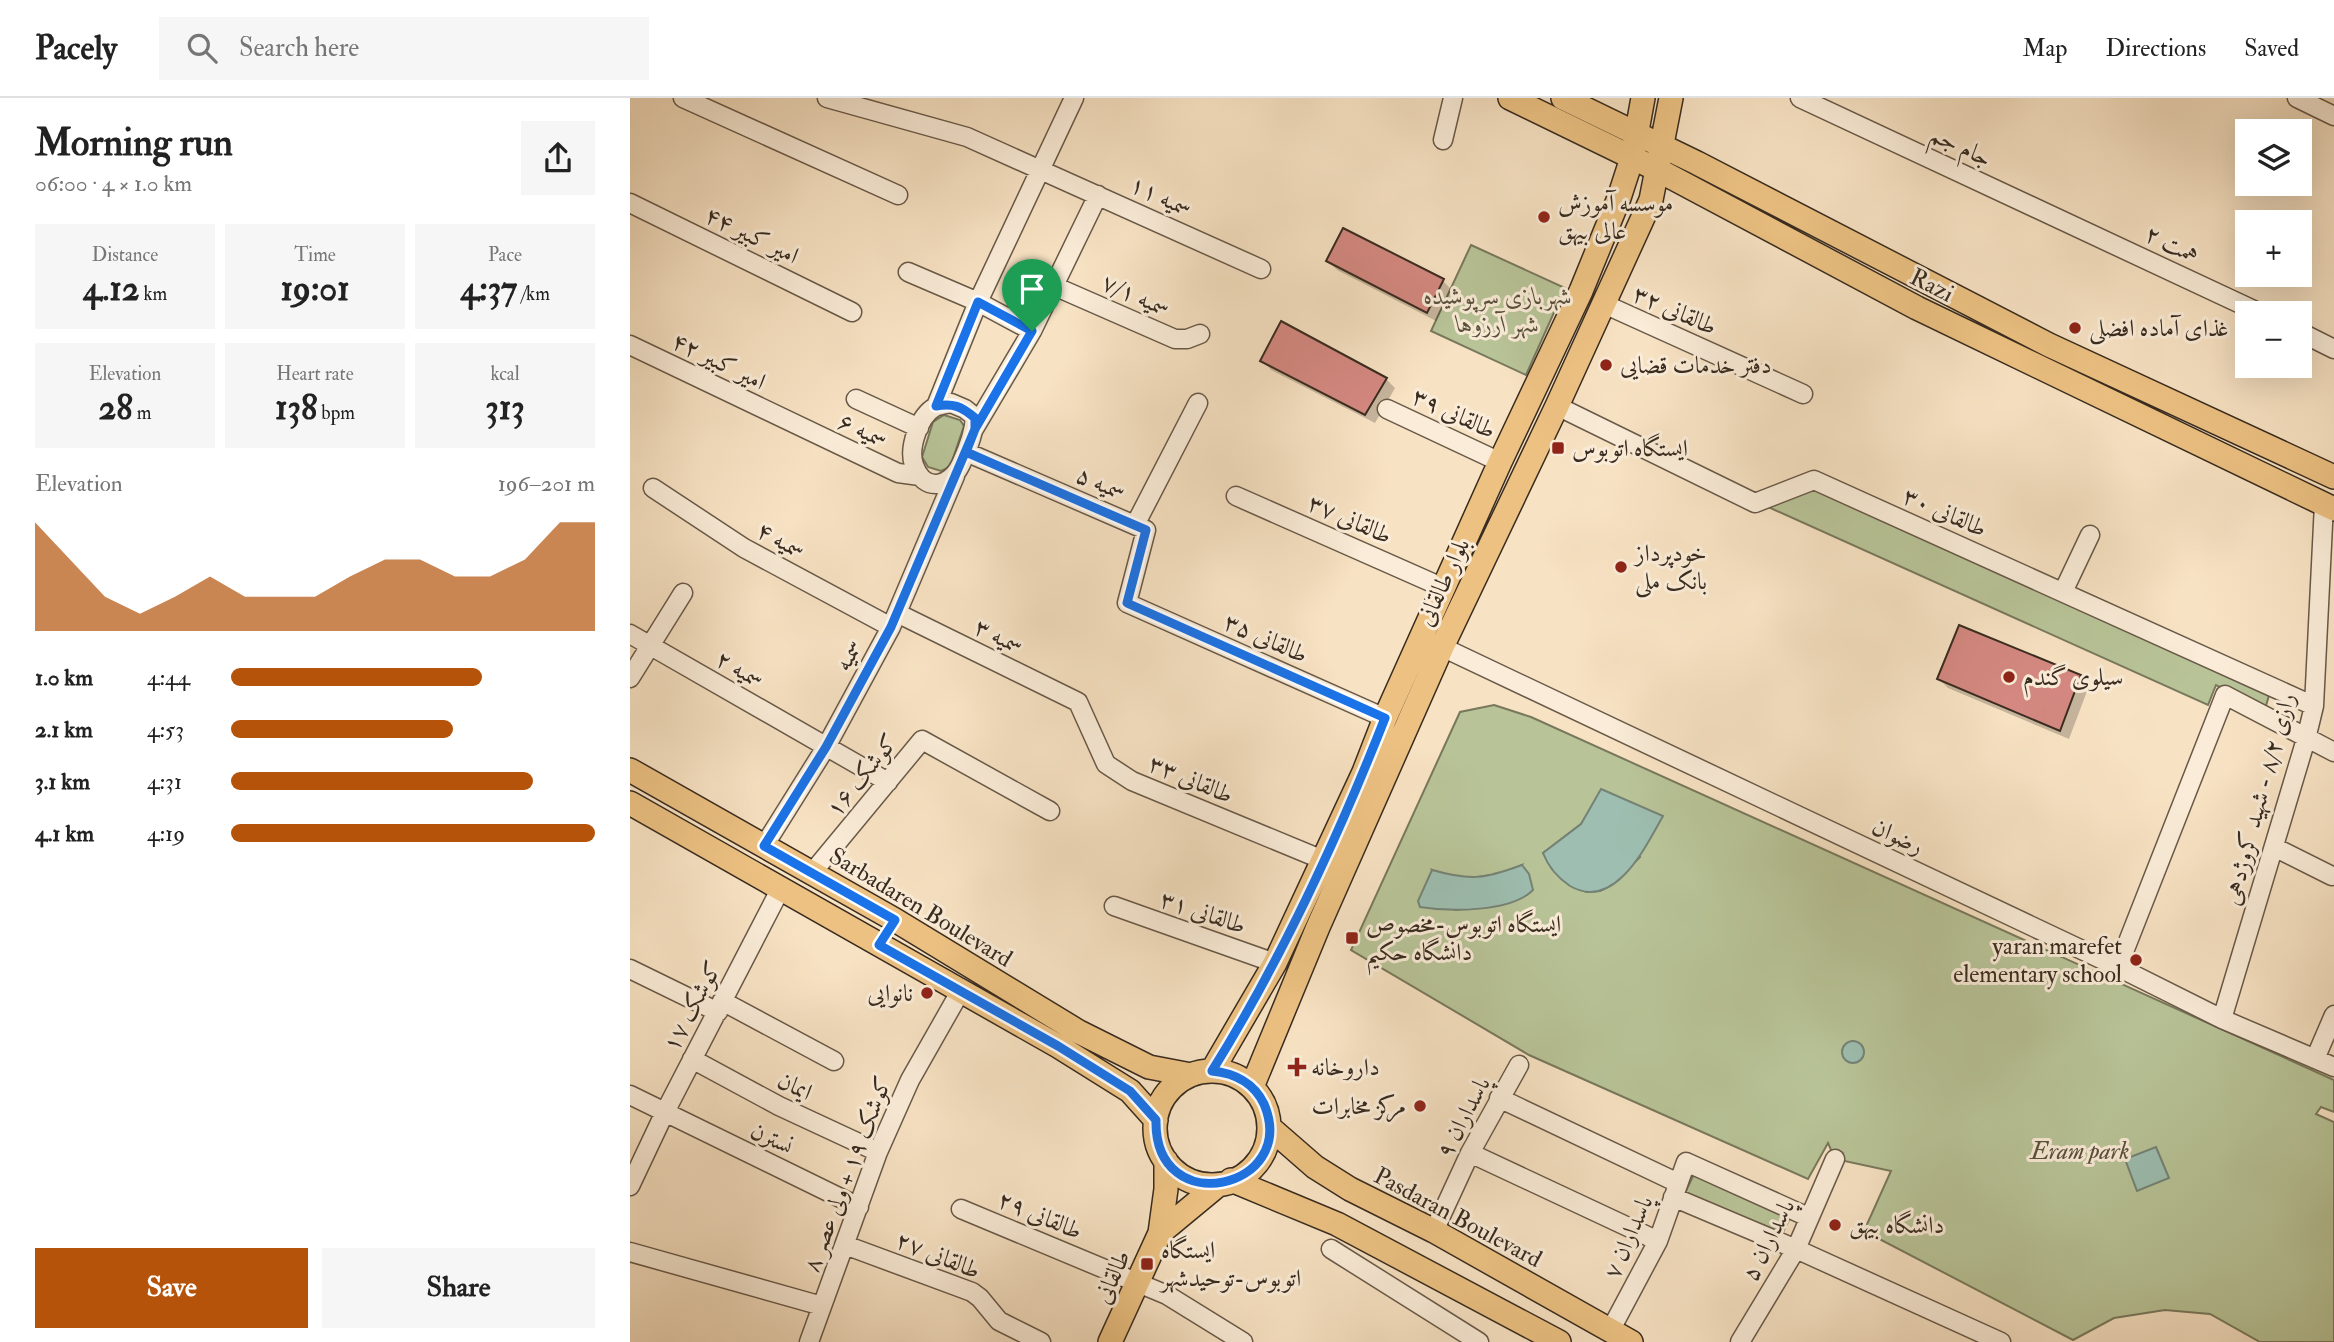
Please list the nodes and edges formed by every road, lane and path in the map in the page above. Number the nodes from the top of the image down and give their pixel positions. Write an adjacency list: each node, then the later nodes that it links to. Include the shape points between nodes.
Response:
1 (683, 98): 18 (street)
2 (1074, 98): 17 (street)
3 (1453, 98): 13 (street)
4 (1510, 98): 15 (main road, Razi)
5 (1563, 98): 12 (main road)
6 (1643, 98): 12 (main road, بلوار طالقانی)
7 (1671, 98): 14 (main road, بلوار طالقانی)
8 (1800, 98): 21 (street, جام جم)
9 (830, 99): 17 (street, سمیه ۱۱, via 967,138)
10 (2302, 99): 11 (street)
11 (2334, 116)
12 (1636, 132): 14 (main road, Razi); 15 (main road, بلوار طالقانی)
13 (1443, 140)
14 (1662, 146): 16 (main road, بلوار طالقانی); 33 (main road, Razi)
15 (1632, 158): 16 (main road, Razi); 46 (main road, بلوار طالقانی, via 1581,291)
16 (1658, 170): 27 (main road, بلوار طالقانی, via 1651,200); 35 (main road, Razi, via 1917,308)
17 (1038, 171): 19 (street, سمیه ۱۱); 25 (street)
18 (898, 195)
19 (1098, 195): 22 (street, سمیه ۱۱); 24 (street)
20 (630, 203): 28 (street, امیر کبیر ۴۴)
21 (2101, 238): 26 (street, همت ۲)
22 (1261, 269)
23 (908, 272): 25 (street)
24 (1054, 286): 29 (street); 30 (street, سمیه ۷/۱, via 1175,339)
25 (978, 302): 29 (street); 39 (street)
26 (2235, 302)
27 (1604, 304): 36 (street, طالقانی ۳۲); 40 (main road, بلوار طالقانی)
28 (852, 312)
29 (1032, 331): 44 (street)
30 (1200, 334)
31 (2312, 338): 34 (street)
32 (630, 345): 42 (street, امیر کبیر ۴۲)
33 (2049, 345): 35 (main road); 49 (main road, Razi)
34 (2334, 349)
35 (2039, 367): 52 (main road, Razi)
36 (1802, 394)
37 (856, 399): 43 (street)
38 (1198, 403): 53 (street)
39 (936, 406): 43 (street); 44 (street, via 951,403 965,409 975,418)
40 (1557, 407): 56 (street, طالقانی ۳۰, via 1755,503 1814,480); 62 (main road, بلوار طالقانی)
41 (1387, 409): 46 (street, طالقانی ۳۹)
42 (787, 421): 47 (street, سمیه ۶, via 898,473)
43 (919, 428): 47 (street, via 913,464)
44 (975, 429): 45 (street)
45 (966, 452): 48 (street); 53 (street, سمیه ۵)
46 (1500, 462): 55 (main road, بلوار طالقانی)
47 (920, 476): 48 (street, via 933,484 947,484)
48 (956, 476): 59 (street, سمیه)
49 (2334, 477)
50 (653, 488): 59 (street, سمیه ۴, via 744,548)
51 (1236, 496): 55 (street, طالقانی ۳۷)
52 (2329, 507): 65 (street, رازی ۸/۲ - شهید کروژدهی)
53 (1135, 525): 58 (street, سمیه ۵, via 1146,530)
54 (2090, 535): 56 (street)
55 (1444, 588): 66 (main road, بلوار طالقانی)
56 (2063, 592): 65 (street, طالقانی ۳۰)
57 (683, 593): 61 (street)
58 (1127, 603): 66 (street, طالقانی ۳۵)
59 (894, 620): 64 (street, سمیه ۳); 68 (street, سمیه)
60 (630, 634): 61 (street, سمیه ۲)
61 (650, 646): 63 (street); 68 (street, سمیه ۲)
62 (1442, 647): 84 (street, رضوان); 96 (main road, بلوار طالقانی)
63 (630, 678)
64 (1078, 702): 76 (street, طالقانی ۳۳, via 1106,764 1132,781)
65 (2314, 706): 67 (street, رازی ۸/۲ - شهید کروژدهی)
66 (1385, 718): 76 (main road, بلوار طالقانی)
67 (2306, 739): 69 (street); 75 (street, رازی ۸/۲ - شهید کروژدهی); 84 (street, via 2225,695)
68 (826, 747): 71 (street, سمیه ۲); 74 (street, سمیه)
69 (2334, 752)
70 (630, 770): 74 (main road, Sarbadaren Boulevard)
71 (888, 782): 73 (street, کوشک ۱۶, via 922,740); 77 (street, کوشک ۱۶)
72 (630, 803): 79 (main road)
73 (1050, 811)
74 (764, 846): 77 (main road, Sarbadaren Boulevard)
75 (2274, 847): 78 (street); 89 (street, رازی ۸/۲ - شهید کروژدهی)
76 (1324, 860): 83 (main road, بلوار طالقانی)
77 (812, 873): 81 (main road, Sarbadaren Boulevard)
78 (2332, 876)
79 (781, 888): 82 (main road); 87 (street, کوشک ۱۷)
80 (1114, 906): 83 (street, طالقانی ۳۱)
81 (895, 920): 82 (main road); 95 (main road, Sarbadaren Boulevard, via 1079,1032 1149,1068)
82 (879, 945): 86 (main road)
83 (1275, 963): 95 (main road, بلوار طالقانی)
84 (2118, 967): 89 (street, رضوان)
85 (630, 968): 87 (street)
86 (960, 992): 100 (main road, via 1130,1091); 102 (street, کوشک ۱۹ + ولی عصر ۸, via 910,1080)
87 (720, 1007): 90 (street, کوشک ۱۷); 92 (street)
88 (2334, 1015): 91 (street)
89 (2222, 1019): 91 (street, رضوان)
90 (692, 1059): 99 (street, کوشک ۱۷); 102 (street, ایمان)
91 (2315, 1059): 94 (street, رضوان)
92 (834, 1061)
93 (1519, 1065): 98 (street, پاسداران ۹)
94 (2334, 1067)
95 (1201, 1073): 96 (main road, via 1234,1075); 100 (main road, via 1171,1088)
96 (1252, 1087): 101 (main road, via 1267,1113)
97 (630, 1095): 99 (street, نسترن)
98 (1499, 1098): 103 (street, پاسداران ۹); 108 (street)
99 (664, 1114): 107 (street, کوشک ۱۷); 109 (street, نسترن)
100 (1156, 1120): 105 (main road)
101 (1269, 1127): 106 (main road, via 1260,1159 1244,1175); 112 (main road, Pasdaran Boulevard, via 1315,1167)
102 (878, 1152): 109 (street, کوشک ۱۹ + ولی عصر ۸)
103 (1470, 1153): 112 (street, پاسداران ۹); 114 (street)
104 (1835, 1158): 111 (street, پاسداران ۵)
105 (1166, 1161): 106 (main road, via 1194,1182); 113 (main road)
106 (1224, 1182): 113 (main road); 127 (main road, via 1337,1224)
107 (630, 1186)
108 (1675, 1190): 111 (street, پاسداران ۷, via 1686,1162); 114 (street, پاسداران ۷); 116 (street)
109 (859, 1206): 115 (street, کوشک ۱۹ + ولی عصر ۸)
110 (961, 1209): 119 (street, طالقانی ۲۹)
111 (1808, 1217): 116 (street, پاسداران ۵)
112 (1434, 1231): 121 (main road, Pasdaran Boulevard)
113 (1160, 1233): 119 (main road, طالقانی)
114 (1658, 1241): 121 (street, پاسداران ۷)
115 (845, 1245): 120 (street, کوشک ۱۹ + ولی عصر ۸); 123 (street, طالقانی ۲۷, via 972,1292 999,1321)
116 (1796, 1249): 129 (street, پاسداران ۵); 130 (street)
117 (1331, 1250): 126 (street)
118 (630, 1252): 120 (street)
119 (1138, 1283): 124 (main road, طالقانی); 125 (street, طالقانی ۲۹, via 1181,1302)
120 (822, 1306): 122 (street, کوشک ۱۹ + ولی عصر ۸)
121 (1610, 1331): 128 (main road, Pasdaran Boulevard)
122 (809, 1342)
123 (1041, 1342)
124 (1110, 1342)
125 (1242, 1342)
126 (1479, 1342)
127 (1559, 1342)
128 (1631, 1342)
129 (1740, 1342)
130 (2001, 1342)

